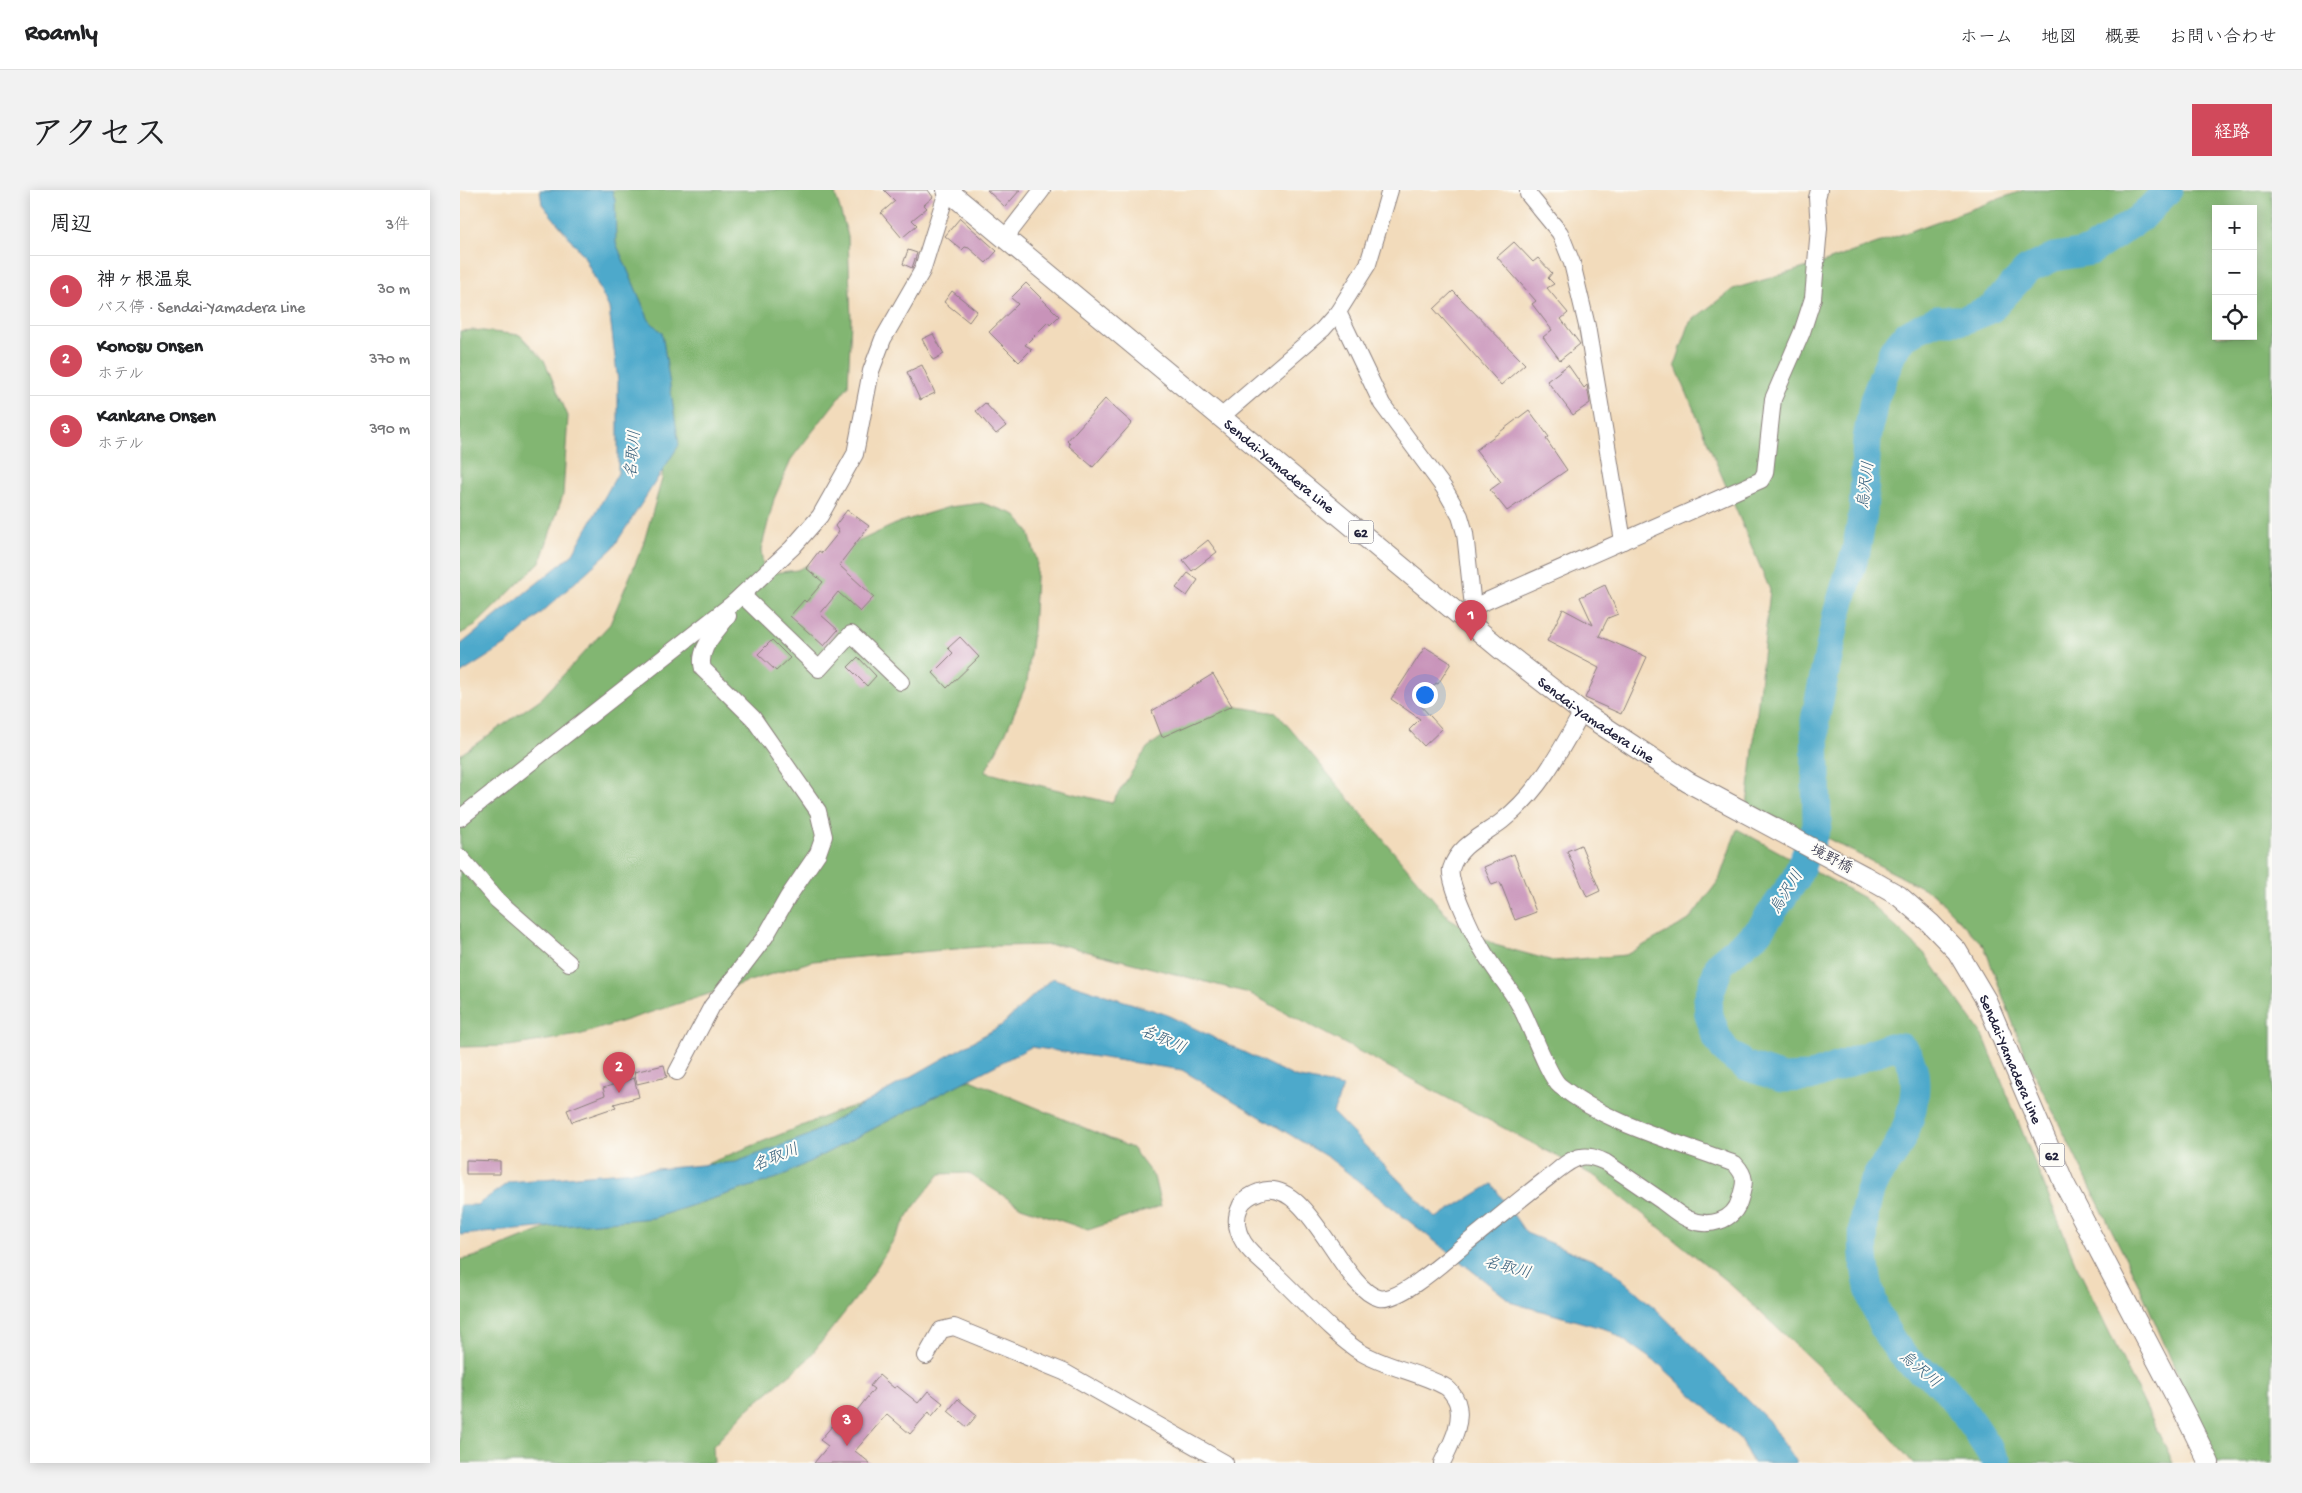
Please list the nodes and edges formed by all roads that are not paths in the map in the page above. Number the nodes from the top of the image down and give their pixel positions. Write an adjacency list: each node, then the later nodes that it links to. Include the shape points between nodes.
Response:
1 (1042, 190): 6 (street)
2 (1390, 190): 7 (street, via 1368,264)
3 (1528, 190): 9 (street, via 1560,233 1572,262 1587,326)
4 (1819, 190): 9 (street, via 1813,298 1773,399 1765,473 1761,480)
5 (949, 192): 6 (main road, Sendai-Yamadera Line / 62); 10 (street, via 922,270 882,339 871,371 855,454 837,489 820,516 792,548)
6 (1005, 238): 8 (main road, Sendai-Yamadera Line / 62)
7 (1338, 312): 8 (street, via 1324,329); 11 (street, via 1382,404 1444,488 1460,516 1465,533)
8 (1222, 416): 11 (main road, Sendai-Yamadera Line / 62)
9 (1623, 541): 11 (street)
10 (737, 600): 12 (street, via 819,669 851,634); 14 (street); 19 (street, via 704,649 703,669 753,718 818,811 824,836 818,852 765,937 712,1006)
11 (1469, 613): 13 (main road, Sendai-Yamadera Line / 62, via 1503,651)
12 (901, 682)
13 (1582, 712): 15 (main road, Sendai-Yamadera Line / 62, via 1688,782); 22 (street, via 1532,794 1458,855 1451,871 1457,896 1482,949 1520,1006 1557,1085 1619,1122 1735,1164 1743,1172 1744,1183 1739,1203 1731,1215 1720,1222 1706,1224 1688,1219 1606,1162 1582,1156 1537,1186 1425,1276 1395,1297 1380,1299 1351,1275 1325,1236 1296,1202 1278,1190 1263,1190 1248,1196 1240,1206 1236,1224 1244,1244 1361,1352 1447,1387 1457,1403 1458,1417)
14 (460, 818)
15 (1799, 840): 17 (main road, 境野橋 / 62)
16 (460, 857): 18 (street, via 497,900)
17 (1864, 876): 23 (main road, Sendai-Yamadera Line / 62, via 1898,896 1957,950 1986,1000 2064,1184)
18 (569, 963)
19 (677, 1072)
20 (926, 1356): 21 (street, via 941,1330 954,1327 1064,1372)
21 (1224, 1463)
22 (1442, 1463)
23 (2209, 1463)

